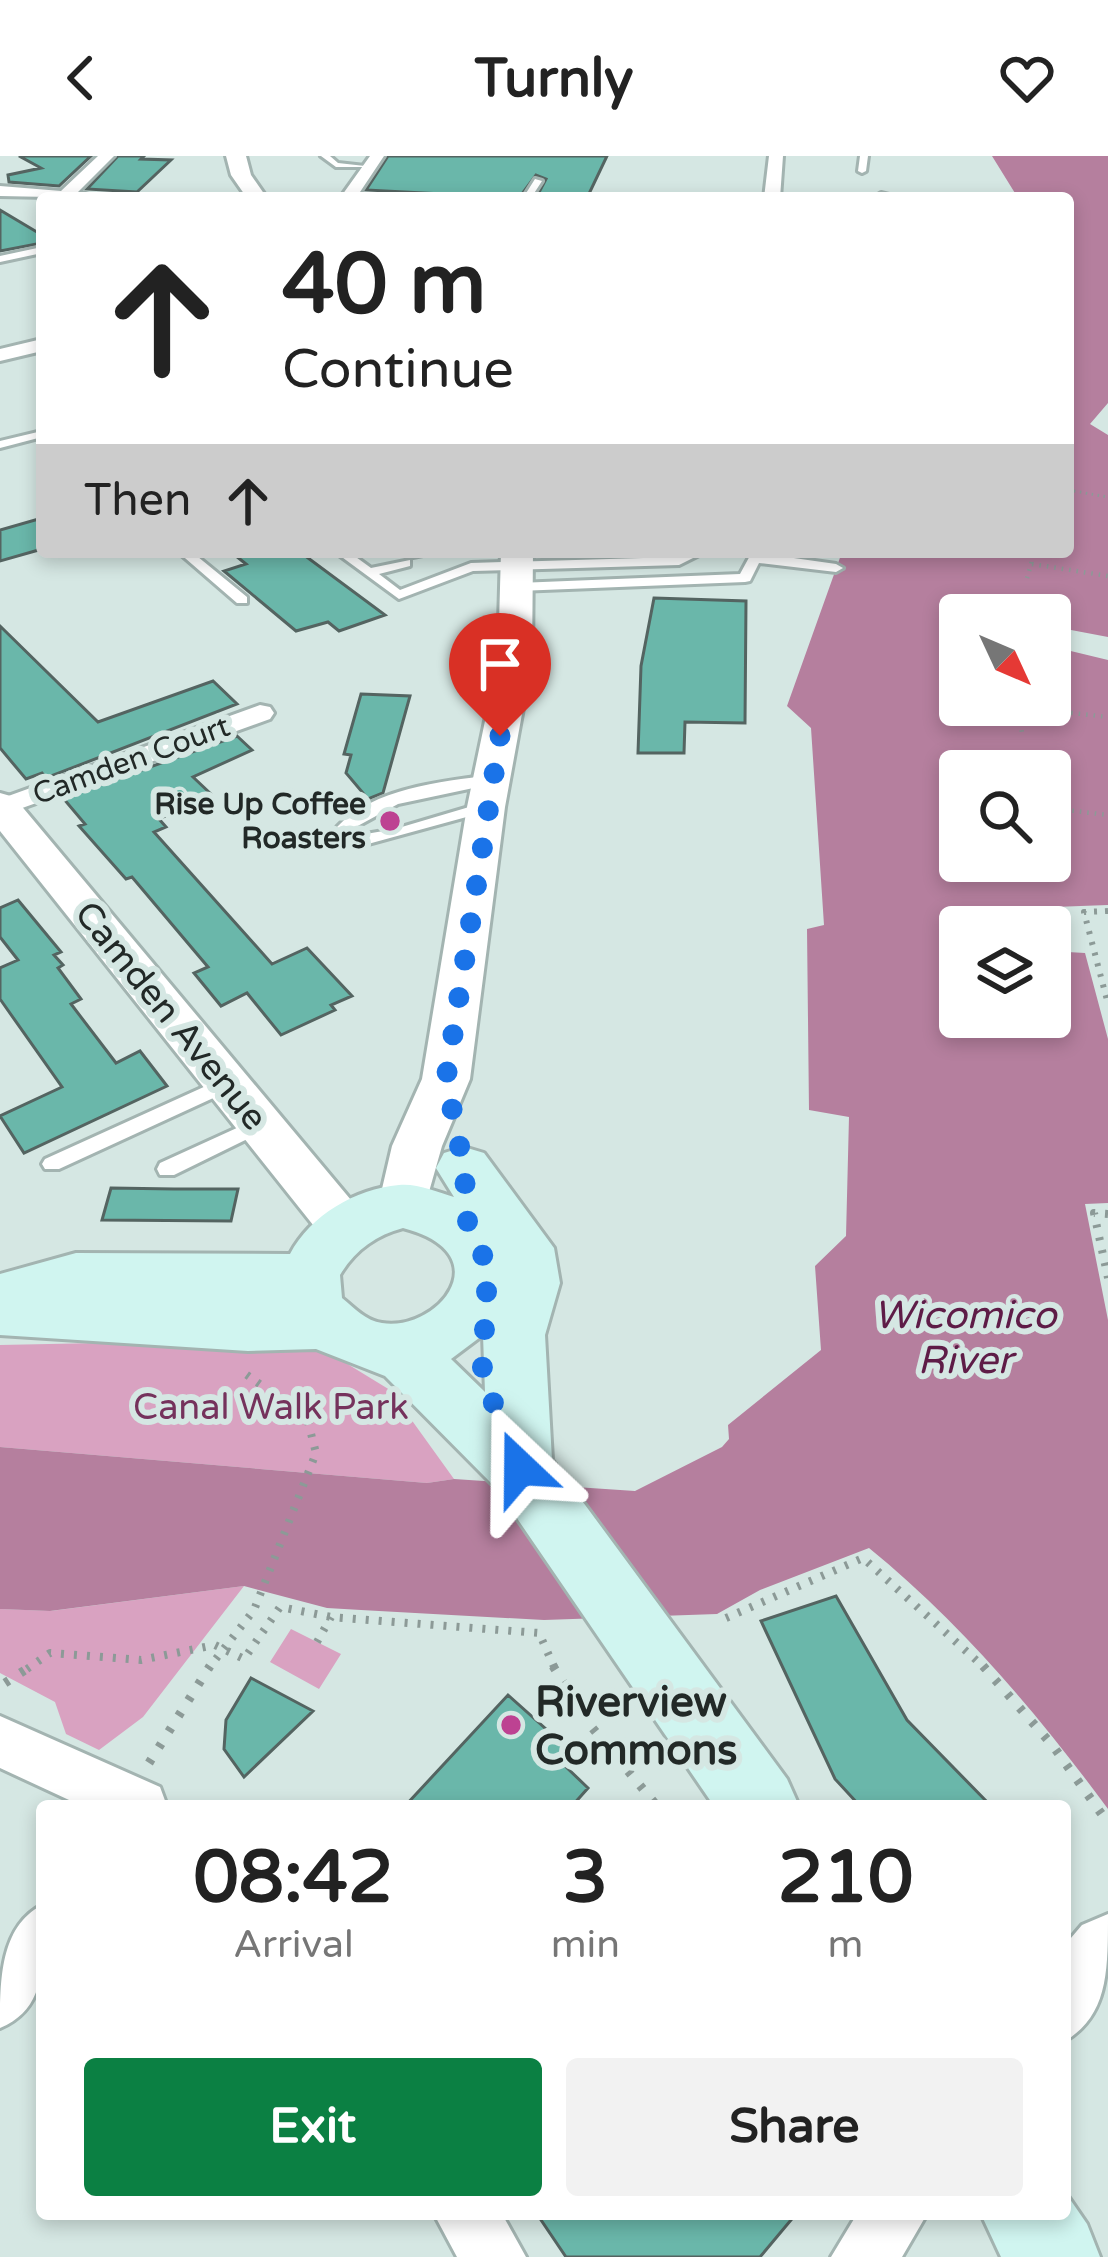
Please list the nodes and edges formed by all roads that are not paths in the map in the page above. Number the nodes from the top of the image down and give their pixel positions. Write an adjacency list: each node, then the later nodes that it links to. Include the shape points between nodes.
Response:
1 (107, 156): 10 (street)
2 (236, 156): 11 (street)
3 (325, 156): 6 (lane, via 336,165)
4 (776, 156): 14 (street)
5 (864, 156): 7 (lane)
6 (373, 161): 12 (street)
7 (862, 171)
8 (538, 181): 13 (lane)
9 (1, 189): 15 (street); 16 (street)
10 (68, 192)
11 (252, 192)
12 (352, 192)
13 (531, 192)
14 (773, 192)
15 (36, 193)
16 (24, 208)
17 (36, 251): 18 (lane)
18 (0, 259)
19 (36, 346): 20 (street)
20 (0, 355)
21 (36, 436): 22 (lane)
22 (0, 445)
23 (191, 558): 34 (lane)
24 (349, 558): 33 (lane)
25 (413, 558): 33 (lane)
26 (461, 558): 30 (lane)
27 (686, 558): 31 (lane)
28 (755, 558): 31 (lane, via 745,578)
29 (774, 558): 32 (lane)
30 (471, 567): 31 (lane); 33 (lane, via 399,596)
31 (518, 568): 36 (street, via 515,658)
32 (836, 568)
33 (369, 573)
34 (242, 600)
35 (260, 712): 37 (street, Camden Court)
36 (488, 794): 36 (lane, via 439,787 345,827 356,840 372,841); 38 (street)
37 (2, 807): 39 (street, Camden Avenue)
38 (446, 1079): 42 (street); 44 (street)
39 (228, 1083): 40 (street, Camden Avenue); 41 (lane)
40 (261, 1124): 43 (lane); 45 (street, Camden Avenue)
41 (52, 1164)
42 (464, 1168): 46 (street); 51 (main road, via 525,1248 530,1283 514,1335)
43 (167, 1169)
44 (403, 1206): 45 (main road); 46 (main road, via 450,1216)
45 (343, 1226): 48 (main road, via 316,1259)
46 (477, 1257): 50 (main road, via 475,1309 455,1329); 51 (main road, via 482,1375)
47 (0, 1296): 48 (main road, via 76,1276)
48 (320, 1301): 49 (main road, via 248,1326); 50 (main road, via 347,1337)
49 (0, 1310)
50 (398, 1348): 51 (main road)
51 (526, 1475): 54 (main road)
52 (0, 1742): 53 (street)
53 (123, 1800)
54 (756, 1800)
55 (36, 1942): 58 (street)
56 (1108, 1951): 57 (street)
57 (1071, 1996)
58 (0, 1999)
59 (469, 2220): 62 (street)
60 (891, 2220): 63 (street)
61 (1030, 2220): 64 (main road)
62 (494, 2257)
63 (862, 2257)
64 (1054, 2257)

